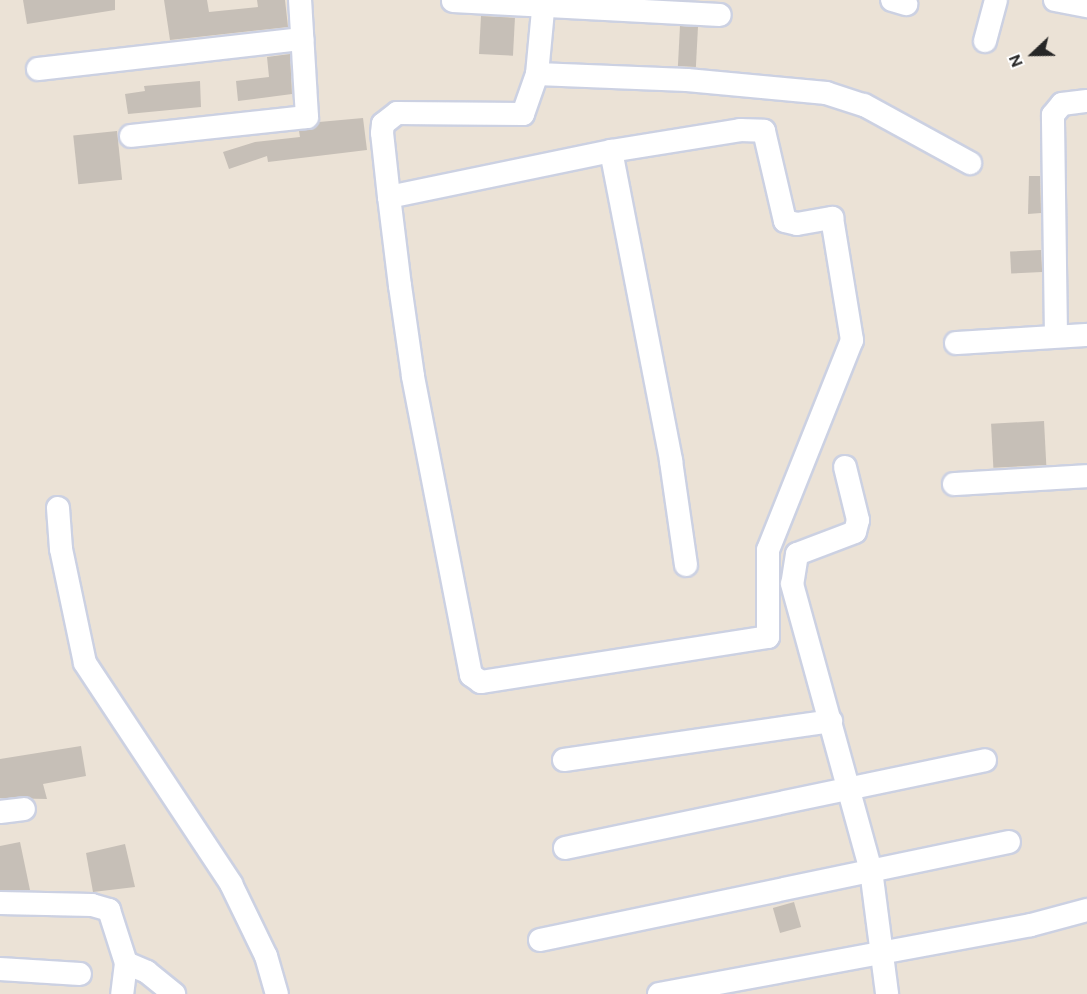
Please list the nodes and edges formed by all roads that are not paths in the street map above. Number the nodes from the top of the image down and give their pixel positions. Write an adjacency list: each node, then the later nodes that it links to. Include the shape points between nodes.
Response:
1 (300, 0): 8 (street)
2 (996, 0): 9 (street)
3 (1055, 0): 6 (street)
4 (453, 1): 5 (street)
5 (544, 3): 7 (street); 11 (street)
6 (1087, 6)
7 (720, 15)
8 (302, 39): 10 (street); 13 (street, via 307,117)
9 (985, 41)
10 (38, 69)
11 (537, 74): 15 (street, via 687,80 826,93 864,105); 16 (street, via 523,114 389,117 382,133)
12 (1087, 101): 18 (street, via 1062,104 1053,115)
13 (130, 136)
14 (611, 152): 16 (street); 16 (street, via 740,130 764,131 785,221 797,224 832,218 852,340 768,550 770,629 764,641 475,681 413,376); 24 (street, via 671,461)
15 (970, 163)
16 (390, 197)
17 (1087, 334): 18 (street)
18 (1056, 336): 19 (street)
19 (956, 343)
20 (845, 466): 25 (street, via 858,520 855,532 797,554 792,569)
21 (1087, 476): 22 (street)
22 (954, 484)
23 (58, 508): 43 (street, via 61,549 85,663 231,884 266,956)
24 (686, 565)
25 (831, 722): 26 (street); 28 (street)
26 (564, 760)
27 (985, 760): 28 (street)
28 (850, 791): 32 (street); 33 (street)
29 (24, 808): 30 (street)
30 (0, 812)
31 (1009, 842): 33 (street)
32 (565, 848)
33 (871, 870): 36 (street); 37 (street)
34 (0, 903): 38 (street, via 92,905 109,910)
35 (1085, 910): 37 (street, via 1031,925)
36 (540, 940)
37 (879, 953): 44 (street); 45 (street)
38 (126, 963): 41 (street); 42 (street)
39 (0, 969): 40 (street)
40 (80, 974)
41 (122, 994)
42 (174, 994)
43 (278, 994)
44 (659, 994)
45 (887, 994)

